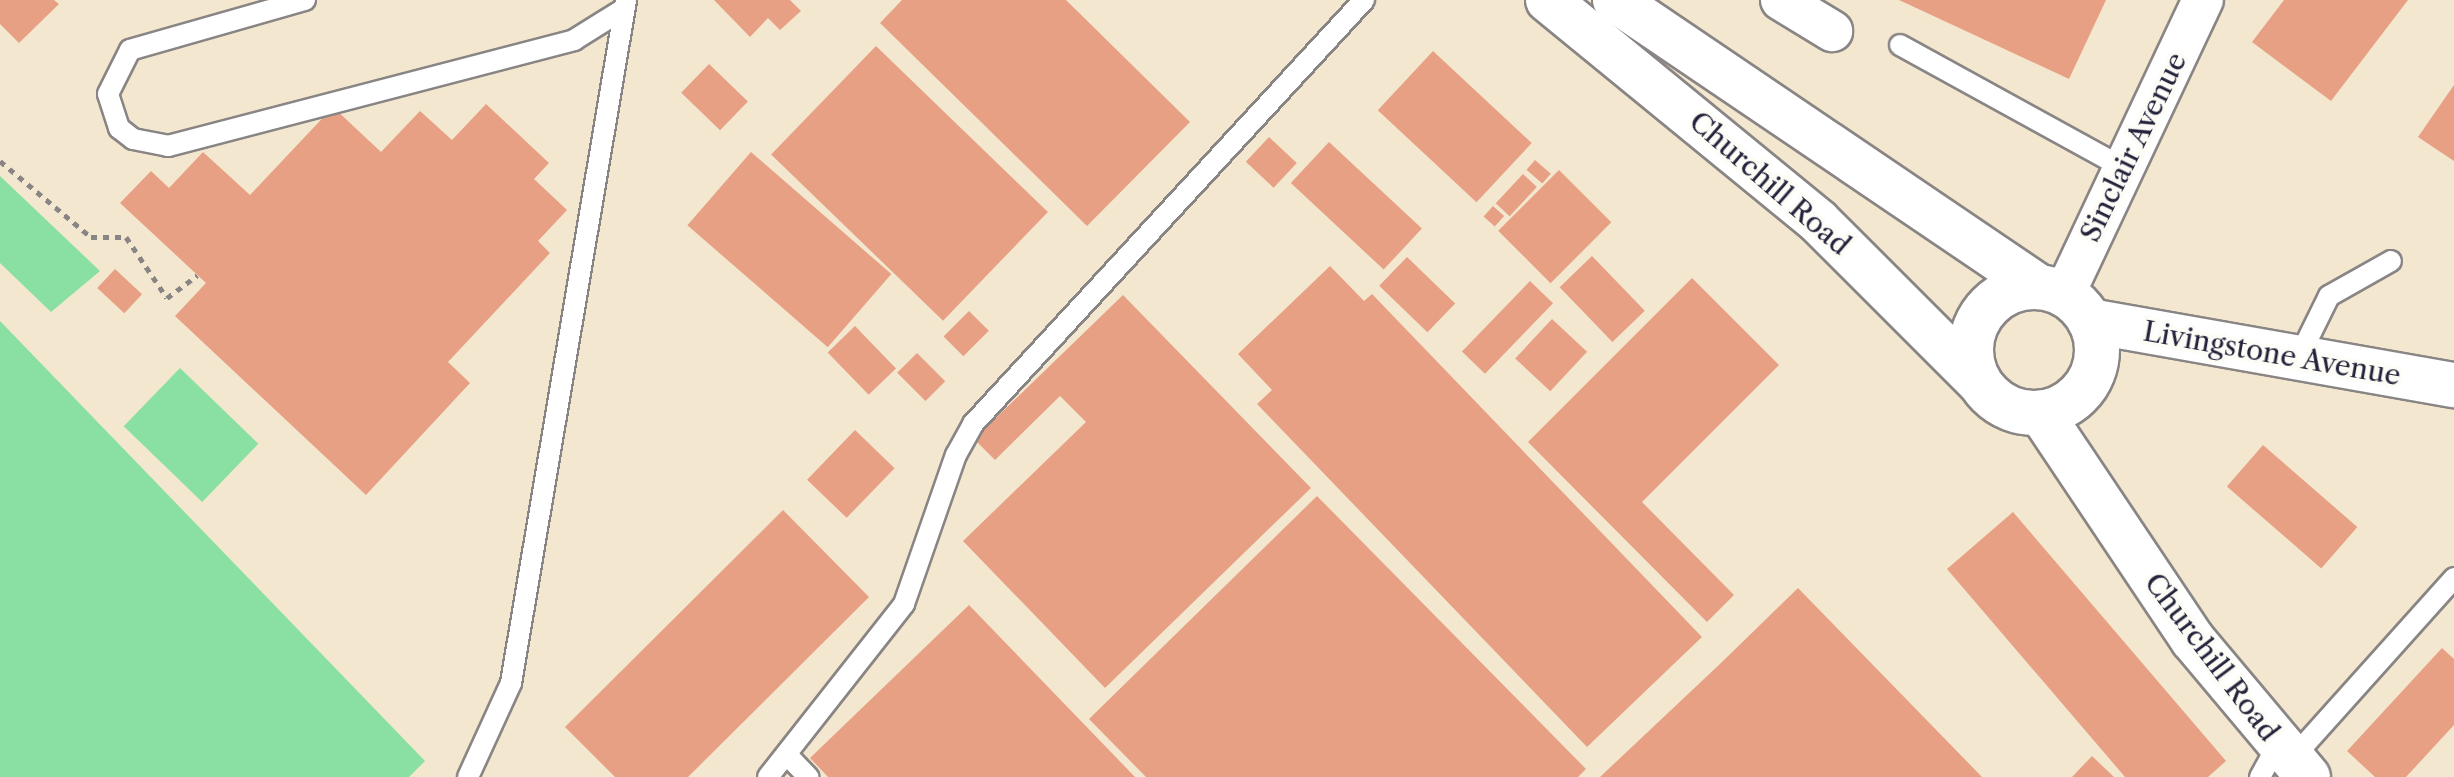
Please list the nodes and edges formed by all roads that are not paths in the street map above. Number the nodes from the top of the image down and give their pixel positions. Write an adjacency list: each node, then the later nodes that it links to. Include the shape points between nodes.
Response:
1 (305, 0): 7 (lane, via 130,50 108,94 119,128 133,139 168,146 574,40)
2 (1364, 0): 18 (lane, via 973,424 956,455 904,604)
3 (1548, 0): 14 (highway, Churchill Road, via 1818,221)
4 (1615, 0): 12 (highway, Churchill Road)
5 (1781, 0): 8 (street)
6 (2203, 0): 10 (street, Sinclair Avenue)
7 (619, 4): 20 (lane, via 511,683)
8 (1832, 31)
9 (1900, 45): 10 (lane)
10 (2122, 167): 12 (street, Sinclair Avenue)
11 (2391, 261): 13 (lane, via 2329,296)
12 (2064, 301): 13 (highway, Livingstone Avenue); 14 (highway, via 2007,294 1981,316 1972,337); 16 (highway, via 2096,365 2085,388)
13 (2299, 357): 15 (highway, Livingstone Avenue)
14 (1978, 381): 16 (highway, Churchill Road, via 1994,400)
15 (2454, 385)
16 (2041, 413): 19 (highway, Churchill Road)
17 (2454, 578): 19 (lane)
18 (789, 757): 21 (lane); 22 (lane)
19 (2284, 765)
20 (468, 777)
21 (768, 777)
22 (808, 777)

